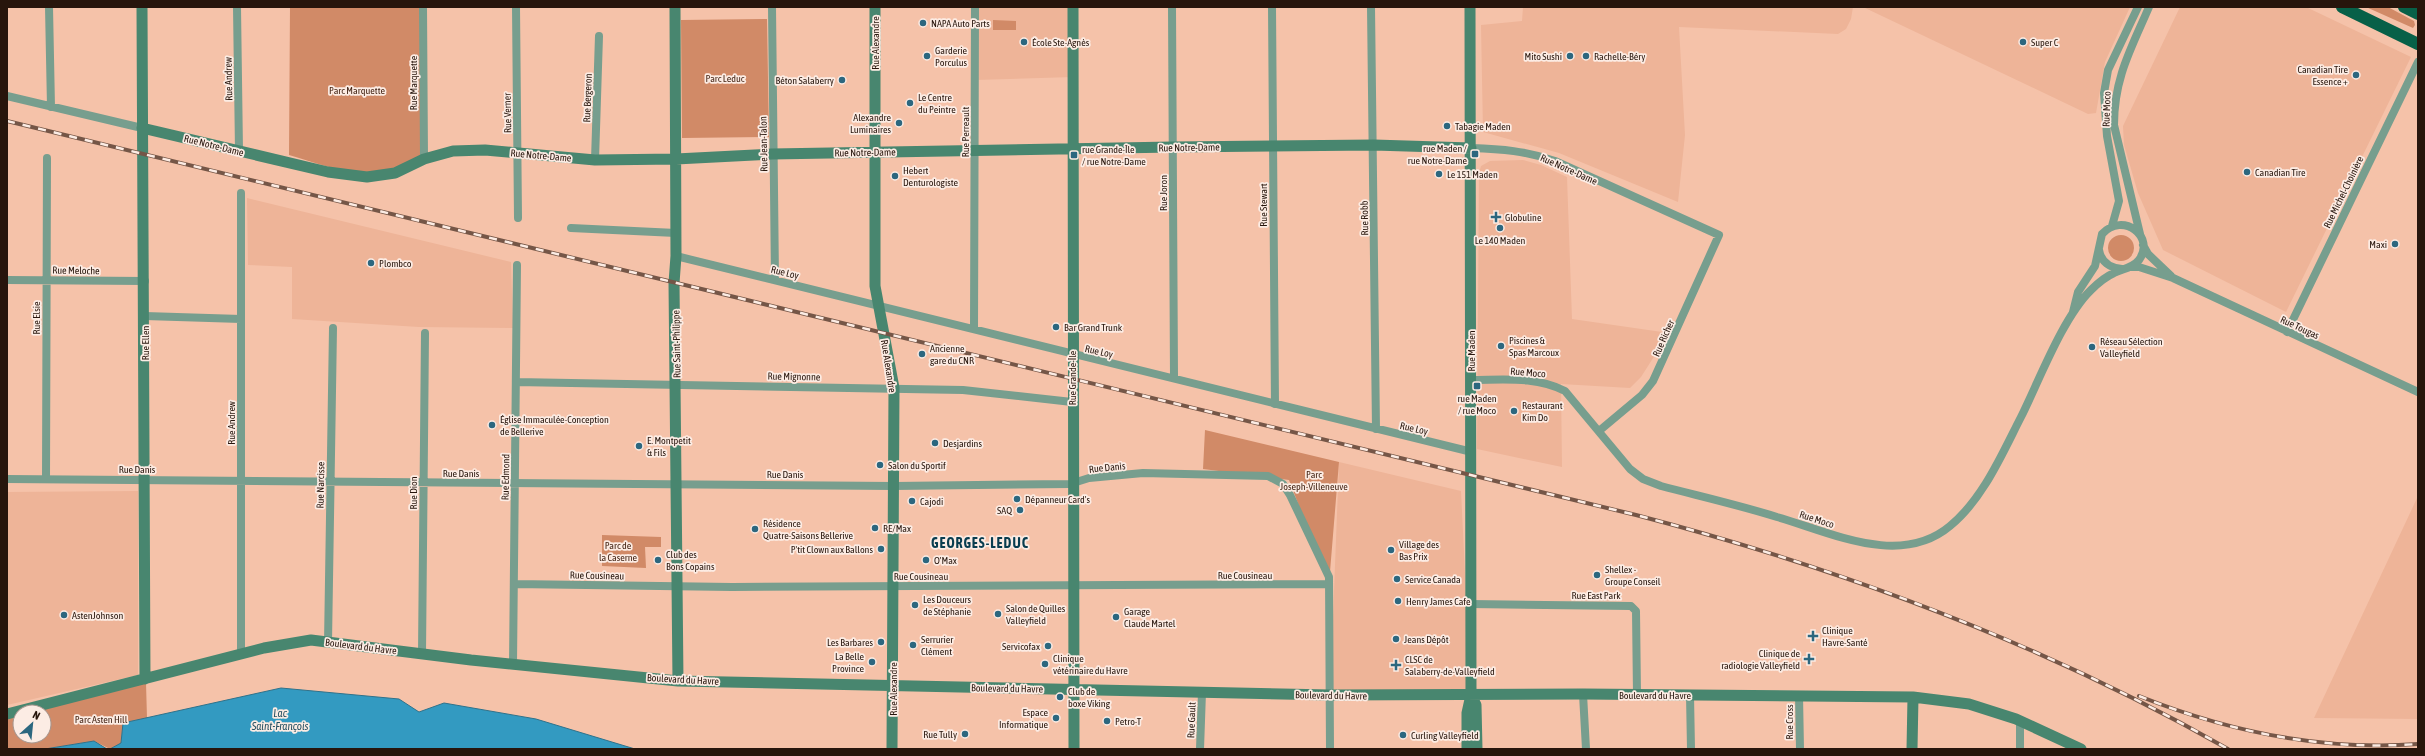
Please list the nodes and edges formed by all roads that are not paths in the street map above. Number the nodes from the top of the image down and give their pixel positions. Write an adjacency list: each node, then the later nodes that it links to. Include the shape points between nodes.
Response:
1 (49, 7): 24 (street)
2 (142, 7): 25 (street, Rue Ellen)
3 (237, 7): 32 (street, Rue Andrew)
4 (423, 7): 37 (street, Rue Marquette)
5 (516, 7): 34 (street, Rue Verner)
6 (675, 7): 38 (street, Rue Saint-Philippe)
7 (772, 7): 35 (street, Rue Jean-Talon)
8 (875, 7): 33 (street, Rue Alexandre)
9 (975, 7): 31 (street, Rue Perreault)
10 (1073, 7): 30 (street, Rue Grande-Île)
11 (1172, 7): 28 (street, Rue Joron)
12 (1272, 7): 27 (street, Rue Stewart)
13 (1372, 7): 26 (street, Rue Robb)
14 (1470, 7): 29 (street, Rue Maden)
15 (2138, 7): 42 (street, Rue Moco, via 2108,70 2104,93 2107,136 2120,201)
16 (2149, 7): 46 (street, Rue Moco, via 2119,78 2114,114 2124,174)
17 (2342, 7): 21 (highway)
18 (2404, 7): 19 (highway)
19 (2418, 14)
20 (599, 36): 39 (street, Rue Bergeron)
21 (2418, 44)
22 (2418, 62): 62 (street, Rue Michel-Choinière)
23 (7, 96): 24 (street, Rue Notre-Dame)
24 (51, 107): 25 (street, Rue Notre-Dame)
25 (142, 128): 32 (street, Rue Notre-Dame); 55 (street, Rue Ellen)
26 (1374, 145): 27 (street, Rue Notre-Dame); 29 (street, Rue Notre-Dame); 73 (street, Rue Robb)
27 (1273, 146): 28 (street, Rue Notre-Dame); 72 (street, Rue Stewart)
28 (1173, 147): 30 (street, Rue Notre-Dame); 65 (street, Rue Joron)
29 (1471, 148): 45 (street, Rue Notre-Dame, via 1509,149 1555,161); 66 (street, Rue Maden)
30 (1072, 149): 31 (street, Rue Notre-Dame); 64 (street, Rue Grande-Île)
31 (975, 150): 33 (street, Rue Notre-Dame); 61 (street, Rue Perreault)
32 (239, 151): 37 (street, Rue Notre-Dame, via 328,172 367,177 394,173)
33 (876, 152): 35 (street, Rue Notre-Dame); 56 (street, Rue Alexandre)
34 (518, 154): 37 (street, Rue Notre-Dame, via 453,150); 39 (street, Rue Notre-Dame); 41 (street, Rue Verner)
35 (772, 154): 38 (street, Rue Notre-Dame); 54 (street, Rue Jean-Talon)
36 (47, 158): 53 (street, Rue Elsie)
37 (424, 159)
38 (676, 159): 39 (street, Rue Notre-Dame); 44 (street, Rue Saint-Philippe)
39 (595, 160)
40 (241, 193): 59 (street, Rue Andrew)
41 (518, 218)
42 (2112, 226): 46 (street, via 2126,225 2138,232); 47 (street, Rue Moco, via 2102,234)
43 (571, 228): 44 (street)
44 (676, 233): 48 (street, Rue Saint-Philippe)
45 (1719, 235): 74 (street, Rue Richer, via 1653,381 1642,395)
46 (2142, 242): 50 (street, Rue Moco, via 2140,258); 51 (street, Rue Tougas, via 2148,254)
47 (2098, 247): 50 (street, via 2103,261 2108,266); 57 (street, Rue Moco, via 2096,266 2078,292)
48 (676, 256): 54 (street, Rue Loy); 68 (street, Rue Saint-Philippe, via 674,282)
49 (517, 265): 67 (street, Rue Edmond)
50 (2126, 268): 51 (street, Rue Tougas, via 2139,267); 57 (street, Rue Moco, via 2101,281)
51 (2173, 278): 62 (street, Rue Tougas)
52 (7, 280): 53 (street, Rue Meloche)
53 (46, 280): 55 (street, Rue Meloche); 77 (street, Rue Elsie)
54 (775, 280): 56 (street, Rue Loy)
55 (145, 281): 58 (street, Rue Ellen)
56 (877, 306): 61 (street, Rue Loy); 69 (street, Rue Alexandre)
57 (2073, 312): 74 (street, Rue Moco, via 1984,486 1965,512 1931,539 1914,543 1859,543 1777,517 1661,486 1643,479 1630,469)
58 (145, 316): 59 (street); 78 (street, Rue Ellen)
59 (241, 319): 79 (street, Rue Andrew)
60 (333, 328): 80 (street, Rue Narcisse)
61 (974, 329): 64 (street, Rue Loy)
62 (2287, 332): 70 (street, Rue Tougas)
63 (425, 333): 81 (street, Rue Dion)
64 (1072, 355): 65 (street, Rue Loy); 71 (street, Rue Grande-Île)
65 (1174, 378): 72 (street, Rue Loy)
66 (1472, 380): 74 (street, Rue Moco, via 1532,380 1551,384 1571,396); 75 (street, Rue Maden)
67 (516, 382): 68 (street, Rue Mignonne); 82 (street, Rue Edmond)
68 (677, 385): 69 (street, Rue Mignonne); 84 (street, Rue Saint-Philippe)
69 (894, 388): 71 (street, Rue Mignonne, via 963,390); 85 (street, Rue Alexandre)
70 (2418, 392)
71 (1072, 402): 83 (street, Rue Grande-Île)
72 (1275, 404): 73 (street, Rue Loy)
73 (1376, 429): 75 (street, Rue Loy)
74 (1599, 431)
75 (1472, 452): 91 (street, Rue Maden)
76 (7, 479): 77 (street, Rue Danis)
77 (46, 479): 78 (street, Rue Danis)
78 (145, 479): 79 (street, Rue Danis); 96 (street, Rue Ellen)
79 (241, 480): 80 (street, Rue Danis); 93 (street, Rue Andrew)
80 (331, 481): 81 (street, Rue Danis); 92 (street, Rue Narcisse)
81 (423, 483): 82 (street, Rue Danis); 94 (street, Rue Dion)
82 (515, 483): 84 (street, Rue Danis); 86 (street, Rue Edmond)
83 (1073, 483): 85 (street, Rue Danis); 87 (street, Rue Danis, via 1089,478 1143,473 1254,475 1276,479 1290,495 1325,568); 88 (street, Rue Grande-Île)
84 (677, 484): 85 (street, Rue Danis); 89 (street, Rue Saint-Philippe)
85 (894, 486): 90 (street, Rue Alexandre)
86 (514, 584): 89 (street, Rue Cousineau); 95 (street, Rue Edmond)
87 (1329, 584): 88 (street, Rue Cousineau); 102 (street, Rue Danis)
88 (1073, 585): 90 (street, Rue Cousineau); 99 (street, Rue Grande-Île)
89 (678, 586): 90 (street, Rue Cousineau); 97 (street, Rue Saint-Philippe)
90 (893, 586): 98 (street, Rue Alexandre)
91 (1470, 604): 103 (street, Rue Maden); 104 (street, Rue East Park, via 1632,606 1636,611)
92 (328, 643): 93 (street, Boulevard du Havre, via 311,640 283,643); 94 (street, Boulevard du Havre)
93 (241, 654): 96 (street, Boulevard du Havre)
94 (422, 654): 95 (street, Boulevard du Havre)
95 (513, 664): 97 (street, Boulevard du Havre)
96 (146, 679): 108 (street, Boulevard du Havre)
97 (678, 680): 98 (street, Boulevard du Havre)
98 (892, 685): 99 (street, Boulevard du Havre); 110 (street, Rue Alexandre)
99 (1074, 690): 100 (street, Boulevard du Havre); 111 (street, Rue Grande-Île)
100 (1202, 692): 102 (street, Boulevard du Havre); 112 (street, Rue Gault)
101 (1582, 694): 103 (street, Boulevard du Havre); 104 (street, Boulevard du Havre); 116 (street)
102 (1330, 695): 103 (street, Boulevard du Havre); 113 (street, Rue Danis)
103 (1471, 695): 114 (street, Rue Maden, via 1467,713); 115 (street, Rue Maden, via 1476,706)
104 (1637, 695): 105 (street, Boulevard du Havre)
105 (1690, 695): 106 (street, Boulevard du Havre); 117 (street)
106 (1799, 695): 107 (street, Boulevard du Havre); 118 (street, Rue Cross)
107 (1913, 697): 109 (street, Boulevard du Havre, via 1969,704); 119 (street)
108 (7, 714)
109 (2020, 721): 120 (street); 121 (street, Boulevard du Havre)
110 (892, 749)
111 (1074, 749)
112 (1200, 749)
113 (1330, 749)
114 (1467, 749)
115 (1477, 749)
116 (1586, 749)
117 (1691, 749)
118 (1800, 749)
119 (1912, 749)
120 (2020, 749)
121 (2081, 749)

